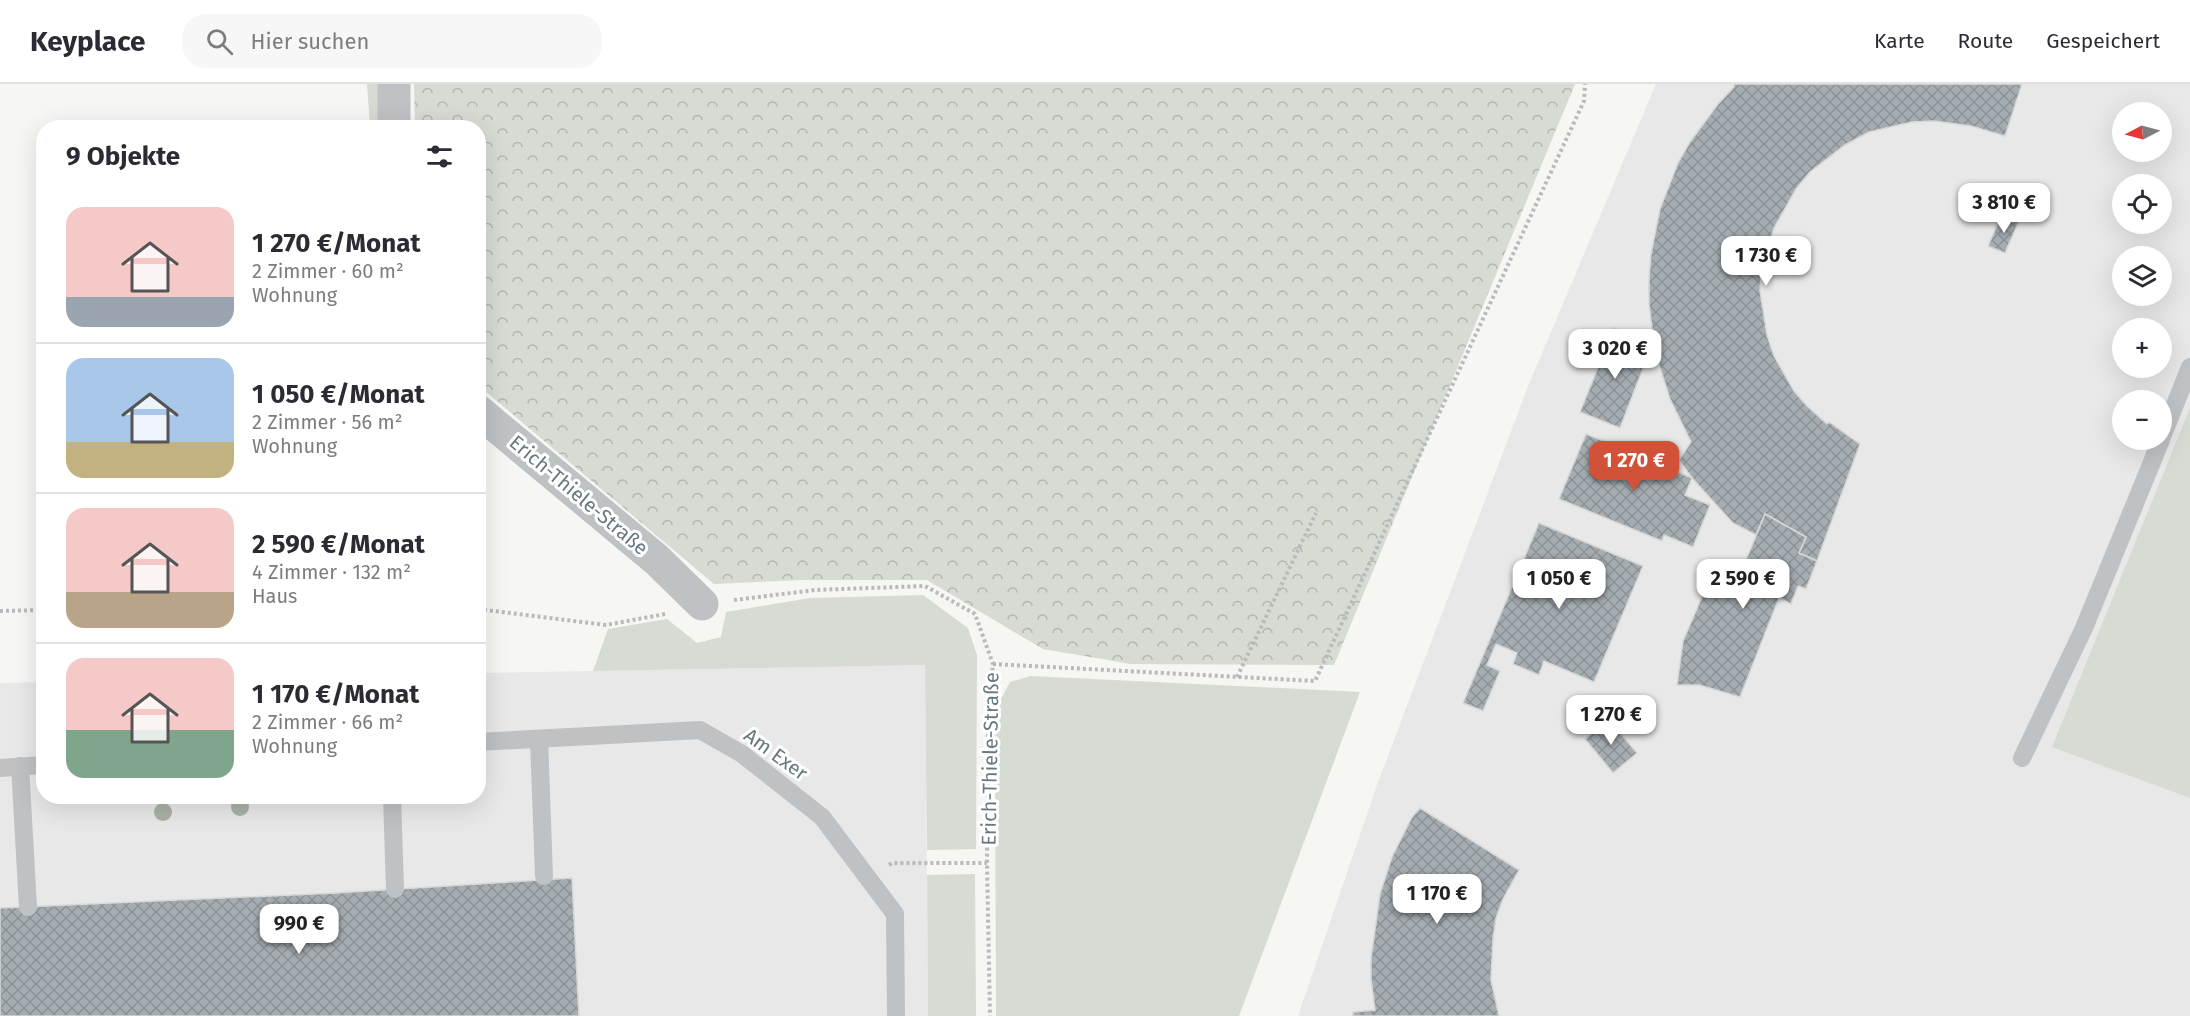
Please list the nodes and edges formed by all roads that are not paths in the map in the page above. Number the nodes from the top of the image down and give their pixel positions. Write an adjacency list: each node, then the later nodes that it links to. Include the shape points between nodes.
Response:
1 (394, 84): 2 (street)
2 (394, 120)
3 (2190, 367): 4 (lane)
4 (2172, 412)
5 (486, 418): 7 (street, Erich-Thiele-Straße, via 657,560)
6 (2157, 450): 10 (lane, via 2084,628)
7 (702, 604)
8 (539, 739): 9 (lane, Am Exer); 15 (lane); 18 (lane, Am Exer, via 700,730 742,754 822,817 895,914)
9 (486, 742)
10 (2022, 758)
11 (36, 765): 12 (lane)
12 (20, 766): 13 (lane); 17 (lane)
13 (0, 768)
14 (392, 804): 16 (lane)
15 (544, 876)
16 (395, 889)
17 (28, 907)
18 (896, 1016)

